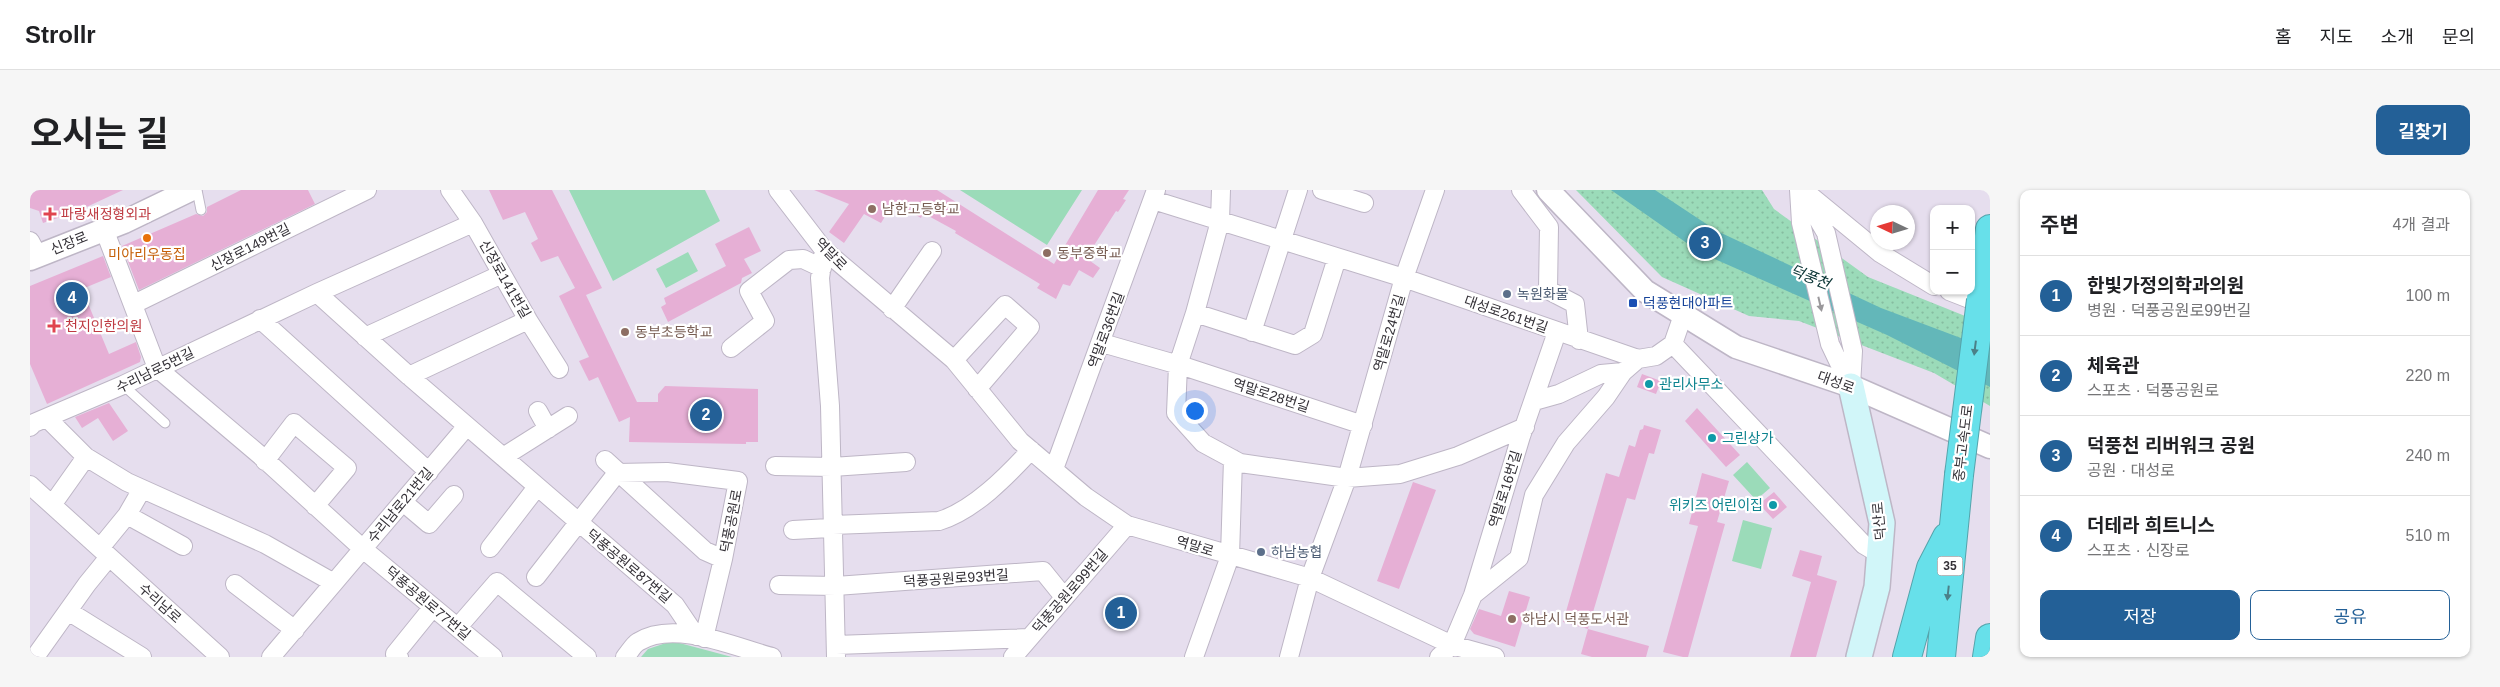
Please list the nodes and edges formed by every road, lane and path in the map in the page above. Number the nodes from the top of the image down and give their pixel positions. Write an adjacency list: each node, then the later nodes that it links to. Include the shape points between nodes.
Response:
1 (190, 190): 18 (street, 신장로)
2 (197, 190): 15 (lane)
3 (367, 190): 32 (street, 신장로149번길)
4 (450, 190): 17 (street, 신장로141번길)
5 (778, 190): 21 (street, 역말로)
6 (1221, 190): 16 (street)
7 (1298, 190): 20 (street)
8 (1322, 190): 14 (street)
9 (1434, 190): 27 (street, 역말로24번길)
10 (1521, 190): 41 (street, via 1549,227 1548,290 1575,304)
11 (1548, 190): 35 (street, 대성로, via 1645,291)
12 (1801, 190): 28 (street, via 1880,253); 53 (street, one-way to 53, via 1802,223 1828,336); 53 (street, via 1826,233 1851,344)
13 (1154, 195): 16 (street, 대성로261번길); 42 (street, 역말로36번길)
14 (1364, 203)
15 (200, 210)
16 (1220, 221): 20 (street, 대성로261번길); 34 (street)
17 (473, 223): 26 (street, 신장로141번길); 29 (street, 수리남로5번길)
18 (104, 229): 23 (street, 신장로); 32 (street)
19 (1990, 229): 31 (highway, 중부고속도로 / 35)
20 (1282, 241): 24 (street, 대성로261번길); 38 (street)
21 (824, 250): 25 (street); 33 (street, 역말로)
22 (932, 251): 33 (street)
23 (33, 252)
24 (1337, 258): 27 (street, 대성로261번길); 38 (street, via 1313,334 1295,345)
25 (822, 268): 44 (street, via 803,258 789,260 748,291 766,321); 74 (street)
26 (502, 274): 37 (street, 신장로141번길); 40 (street)
27 (1404, 278): 39 (street, 대성로261번길); 60 (street, 역말로24번길)
28 (1930, 284)
29 (317, 292): 36 (street, 수리남로5번길); 40 (street, 덕풍공원로87번길)
30 (1961, 295): 31 (street)
31 (1985, 303): 86 (highway, 중부고속도로 / 35, one-way to 86, bridge, via 1959,475)
32 (134, 304): 48 (street)
33 (892, 310): 46 (street, 역말로)
34 (1195, 313): 38 (street); 47 (street)
35 (1683, 315): 43 (street); 53 (street, 대성로, via 1736,346)
36 (260, 319): 48 (street, 수리남로5번길); 76 (street)
37 (528, 320): 49 (street, 신장로141번길); 51 (street)
38 (1252, 332)
39 (1558, 332): 41 (street, 대성로261번길); 55 (street, 역말로16번길)
40 (365, 337): 51 (street, 덕풍공원로87번길)
41 (1579, 340): 45 (street, 대성로261번길)
42 (1102, 343): 47 (street, 역말로28번길); 75 (street, 역말로36번길)
43 (1673, 344): 45 (street, via 1656,356); 95 (street, via 1864,545)
44 (731, 348)
45 (1638, 359): 50 (street)
46 (954, 360): 54 (street, 역말로); 54 (street, via 1005,305 1030,327)
47 (1178, 365): 60 (street, 역말로28번길); 69 (street, via 1176,413 1203,443)
48 (158, 368): 52 (street, 수리남로5번길); 70 (street)
49 (559, 369)
50 (1623, 372): 55 (street, via 1601,374 1559,394); 104 (street, via 1566,443 1534,495 1519,558)
51 (409, 376): 61 (street, 덕풍공원로87번길)
52 (123, 385): 58 (street, 수리남로5번길); 59 (lane)
53 (1851, 386): 65 (street, 대성로); 95 (main road, 덕산로, via 1882,523)
54 (976, 388): 66 (street, 역말로)
55 (1534, 401): 63 (street, 역말로16번길)
56 (538, 411): 64 (street)
57 (568, 416): 64 (street)
58 (48, 419): 62 (street, 수리남로5번길); 67 (street)
59 (165, 422)
60 (1363, 425): 77 (street, 역말로24번길)
61 (467, 426): 68 (street, 덕풍공원로87번길); 76 (street, 수리남로21번길)
62 (30, 427)
63 (1524, 427): 77 (street, via 1458,456 1400,474); 104 (street, 역말로16번길)
64 (548, 429): 68 (street)
65 (1990, 447)
66 (1031, 450): 75 (street, 역말로); 88 (street, via 1009,473 956,516 939,520)
67 (86, 456): 80 (street); 83 (street)
68 (503, 457): 79 (street, 덕풍공원로87번길)
69 (1233, 459): 77 (street, via 1240,463); 96 (street)
70 (265, 460): 84 (street); 84 (street, via 294,423 347,468)
71 (906, 462): 74 (street)
72 (611, 466): 87 (street, 덕풍공원로87번길); 97 (street, via 705,551); 97 (street, 덕풍공원로, via 738,481)
73 (774, 466): 74 (street)
74 (832, 467): 88 (street)
75 (1054, 470): 89 (street, 역말로)
76 (428, 472): 82 (street, 수리남로21번길)
77 (1347, 478): 99 (street, 역말로24번길)
78 (30, 484): 83 (street, 수리남로)
79 (537, 488): 87 (street, 덕풍공원로87번길); 92 (street)
80 (142, 489): 85 (street); 100 (street, via 265,544)
81 (454, 495): 82 (street, via 428,524)
82 (403, 502): 93 (street, 수리남로21번길)
83 (52, 504): 94 (street, 수리남로)
84 (315, 506): 93 (street)
85 (127, 515): 91 (street); 94 (street)
86 (1956, 520): 129 (highway, via 1931,568); 130 (highway, 중부고속도로 / 35, one-way to 130)
87 (577, 522): 98 (street, 덕풍공원로87번길); 110 (street, 덕풍공원로87번길, via 675,605)
88 (833, 525): 90 (street, via 830,528); 103 (street)
89 (1127, 525): 96 (street, 역말로); 105 (street, 덕풍공원로99번길)
90 (793, 530)
91 (182, 546)
92 (490, 548)
93 (363, 549): 100 (street, 수리남로21번길); 106 (street, 덕풍공원로77번길)
94 (105, 553): 107 (street); 118 (street, 수리남로)
95 (1881, 554): 128 (main road, 덕산로, via 1877,586)
96 (1230, 556): 99 (street, 역말로); 125 (street)
97 (723, 559): 110 (street, 덕풍공원로)
98 (536, 577)
99 (1310, 578): 114 (street, 역말로); 126 (street, 역말로24번길)
100 (334, 583): 109 (street, 수리남로21번길)
101 (235, 584): 109 (street)
102 (779, 586): 103 (street)
103 (836, 586): 105 (street, 덕풍공원로93번길, via 1043,572); 113 (street)
104 (1473, 595): 114 (street, 역말로16번길)
105 (1064, 597): 111 (street, 덕풍공원로99번길)
106 (433, 607): 108 (street, 덕풍공원로77번길); 115 (street)
107 (68, 612): 116 (street); 117 (street)
108 (458, 628): 120 (street, 덕풍공원로77번길); 121 (street, via 497,582)
109 (295, 630): 119 (street, 수리남로21번길)
110 (700, 637): 122 (street, via 668,632 638,642); 123 (street)
111 (1029, 638): 113 (street); 124 (street, 덕풍공원로99번길)
112 (1990, 638): 131 (highway)
113 (836, 651)
114 (1449, 653): 127 (street, 역말로)
115 (397, 655)
116 (35, 657)
117 (142, 657)
118 (220, 657)
119 (271, 657)
120 (493, 657)
121 (587, 657)
122 (626, 657)
123 (772, 657)
124 (1013, 657)
125 (1194, 657)
126 (1289, 657)
127 (1495, 657)
128 (1859, 657)
129 (1907, 657)
130 (1941, 657)
131 (1988, 657)

